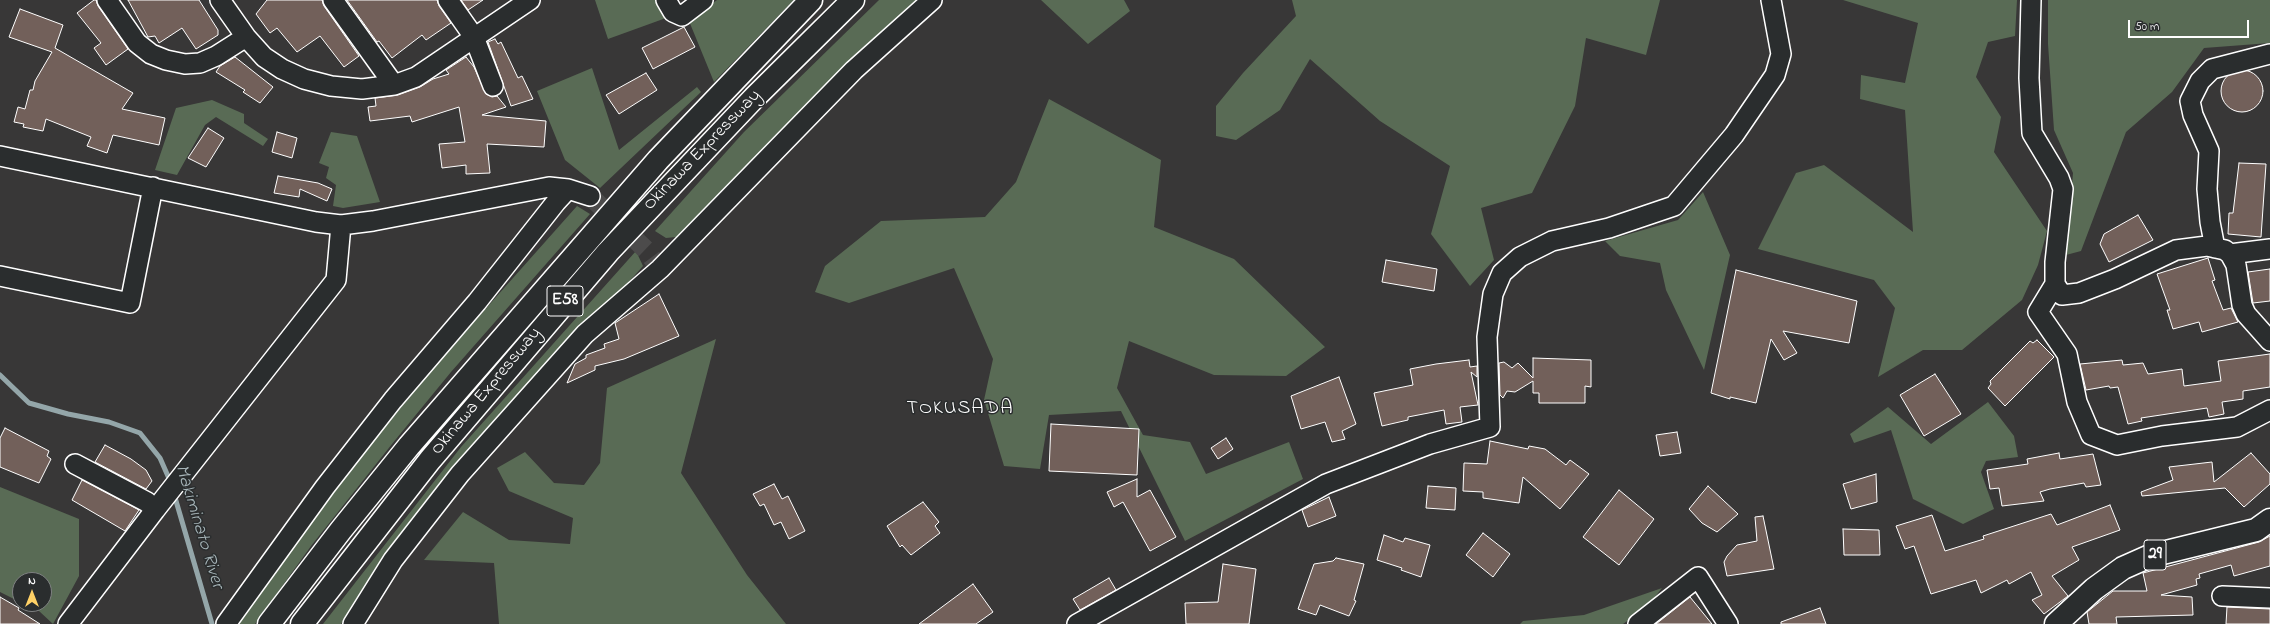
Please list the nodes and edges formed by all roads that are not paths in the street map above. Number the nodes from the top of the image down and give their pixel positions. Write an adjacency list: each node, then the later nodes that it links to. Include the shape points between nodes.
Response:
1 (106, 0): 13 (street, via 137,43 151,54 166,60 185,64 200,63)
2 (220, 0): 13 (street)
3 (333, 0): 16 (street)
4 (448, 0): 14 (street)
5 (530, 0): 14 (street)
6 (666, 0): 7 (street, via 673,12 682,16)
7 (703, 0)
8 (811, 0): 36 (main road, Okinawa Expressway / E58, via 658,160 414,440)
9 (853, 0): 37 (main road, Okinawa Expressway / E58, via 743,109 608,252 430,460)
10 (932, 0): 38 (street, via 854,70 660,269 585,334 460,474 393,560)
11 (1771, 0): 39 (street, via 1781,54 1775,75 1734,135 1674,206 1609,228 1552,241 1520,257 1502,273 1493,294 1487,337 1490,427 1430,444 1326,484)
12 (2031, 0): 26 (street, via 2029,78 2032,133 2059,178 2062,190)
13 (246, 37): 16 (street, via 264,57 304,79 331,86 362,89)
14 (474, 37): 16 (street, via 432,68 416,77); 17 (street)
15 (2270, 54): 24 (street, via 2212,69 2200,81 2190,101 2193,116 2209,151 2207,189 2210,222)
16 (394, 84)
17 (493, 86)
18 (0, 156): 19 (street)
19 (153, 187): 22 (street, via 316,222); 25 (street, via 130,303)
20 (568, 189): 21 (street); 22 (street, via 549,187 373,222); 35 (street, via 477,302 393,400 325,487)
21 (590, 196)
22 (341, 225): 30 (street, via 336,280)
23 (2270, 249): 24 (street)
24 (2223, 251): 26 (street, via 2207,246 2176,250 2115,279 2062,296); 27 (street, via 2236,265 2242,305 2246,314)
25 (0, 276)
26 (2055, 284): 28 (street, via 2038,312 2067,354 2077,402 2091,435 2117,445 2162,436 2238,427)
27 (2270, 342)
28 (2270, 410)
29 (75, 464): 30 (street, via 147,502)
30 (154, 510): 34 (street)
31 (2270, 520): 42 (main road, 29, via 2256,530 2150,556 2123,568 2094,589)
32 (2222, 596): 33 (street)
33 (2270, 598)
34 (68, 624)
35 (226, 624)
36 (269, 624)
37 (302, 624)
38 (353, 624)
39 (1077, 624)
40 (1638, 624): 41 (street, via 1698,577)
41 (1728, 624)
42 (2056, 624)

